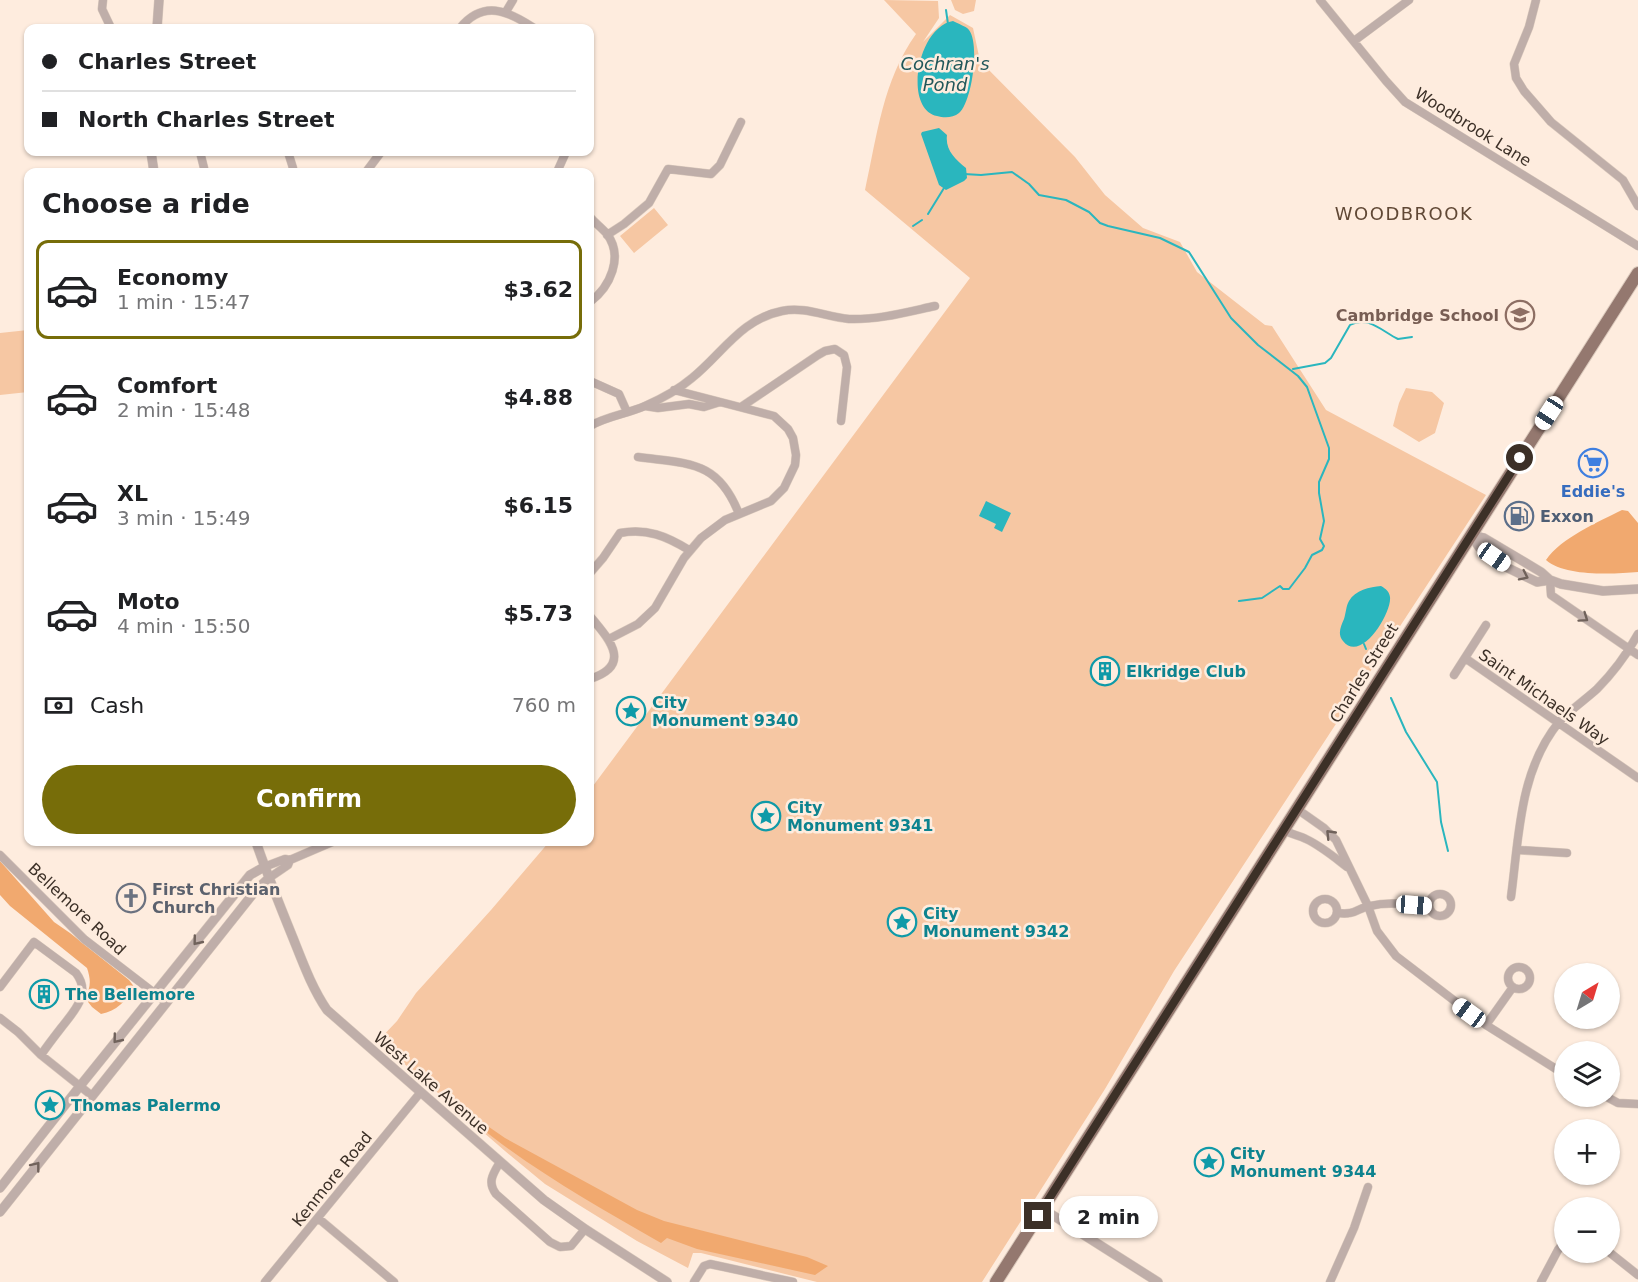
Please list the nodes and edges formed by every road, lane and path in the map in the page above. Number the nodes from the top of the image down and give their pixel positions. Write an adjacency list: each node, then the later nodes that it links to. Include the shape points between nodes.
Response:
1 (103, 0): 8 (street, via 102,9)
2 (159, 0): 9 (street)
3 (513, 0): 7 (street)
4 (1320, 0): 12 (street, Woodbrook Lane)
5 (1409, 0): 12 (street)
6 (1536, 0): 14 (street, via 1514,64 1516,78 1551,122 1623,180)
7 (507, 10): 10 (street, via 480,9); 11 (street)
8 (109, 24)
9 (157, 24)
10 (463, 24)
11 (528, 24)
12 (1354, 41): 17 (street, Woodbrook Lane, via 1413,108)
13 (741, 122): 16 (street, via 720,165 711,174 668,169 649,203)
14 (1638, 206)
15 (594, 221): 16 (street)
16 (607, 235): 19 (street, via 614,254 612,275)
17 (1638, 246)
18 (1638, 273): 31 (main road, Charles Street)
19 (594, 298)
20 (935, 306): 22 (street, via 862,319 797,310 772,314 742,329 700,372)
21 (594, 383): 26 (street, via 619,394)
22 (674, 390): 23 (street); 24 (street)
23 (721, 402): 24 (street, via 704,407); 25 (street)
24 (645, 406): 26 (street)
25 (741, 407): 27 (street, via 818,355 835,349 844,355 847,367); 30 (street, via 782,421 793,438 796,455 789,480 777,496)
26 (627, 412): 28 (street)
27 (841, 421)
28 (594, 424)
29 (638, 457): 30 (street, via 689,465 713,475 729,490)
30 (740, 514): 32 (street, via 712,528)
31 (1471, 535): 34 (street, via 1484,538); 47 (main road, Charles Street)
32 (689, 550): 33 (street, via 644,530 620,532); 39 (street, via 655,608 638,624)
33 (594, 568)
34 (1550, 580): 35 (street, via 1593,590); 40 (street, one-way to 40, via 1551,595)
35 (1638, 589)
36 (594, 621): 39 (street)
37 (1486, 625): 42 (street)
38 (1638, 634): 40 (street)
39 (609, 639): 44 (street, via 612,661 606,671)
40 (1629, 649): 41 (street); 45 (street, via 1603,682)
41 (1638, 656)
42 (1465, 658): 43 (street); 45 (street, Saint Michaels Way)
43 (1454, 675)
44 (594, 677)
45 (1559, 723): 46 (street, Saint Michaels Way); 51 (street, via 1532,771)
46 (1638, 778)
47 (1297, 810): 48 (main road, Charles Street); 56 (street, one-way to 47, via 1336,840)
48 (1284, 830): 56 (street, via 1311,841); 78 (main road, Charles Street)
49 (257, 846): 55 (street, West Lake Avenue)
50 (323, 846): 54 (street)
51 (1518, 850): 52 (street); 58 (street)
52 (1567, 853)
53 (0, 855): 64 (street, Bellemore Road, via 84,939)
54 (290, 860): 55 (street); 57 (street)
55 (264, 867): 57 (street, West Lake Avenue); 64 (street, one-way to 64, via 250,875)
56 (1350, 870): 59 (street)
57 (269, 879): 65 (street); 71 (street, West Lake Avenue, via 316,993 327,1010)
58 (1511, 897)
59 (1368, 906): 60 (street); 61 (street, via 1353,914); 67 (street, via 1377,932 1395,956)
60 (1429, 906)
61 (1337, 913)
62 (0, 987): 68 (street, via 34,942 80,979 78,1006)
63 (1513, 987): 67 (street)
64 (154, 994): 65 (street, Bellemore Road); 70 (street, one-way to 70)
65 (166, 1002): 72 (street)
66 (0, 1018): 68 (street)
67 (1486, 1025): 69 (street)
68 (41, 1055): 70 (street)
69 (1554, 1068)
70 (80, 1086): 72 (street); 77 (street)
71 (420, 1093): 75 (street, West Lake Avenue); 80 (street, Kenmore Road)
72 (91, 1095): 79 (street, one-way to 72)
73 (1620, 1102): 74 (street)
74 (1638, 1104)
75 (500, 1162): 81 (street, West Lake Avenue); 81 (street, via 490,1182 492,1189 550,1242 560,1247 571,1246)
76 (1368, 1187): 92 (street)
77 (0, 1188)
78 (1043, 1209): 90 (main road, Charles Street); 91 (street)
79 (0, 1212)
80 (318, 1218): 85 (street, Kenmore Road); 86 (street)
81 (585, 1229): 87 (street, West Lake Avenue)
82 (1554, 1260): 93 (street)
83 (1620, 1261): 84 (street)
84 (1638, 1275)
85 (266, 1282)
86 (394, 1282)
87 (667, 1282)
88 (694, 1282): 89 (street, via 704,1266 718,1264)
89 (793, 1282)
90 (996, 1282)
91 (1158, 1282)
92 (1330, 1282)
93 (1541, 1282)

